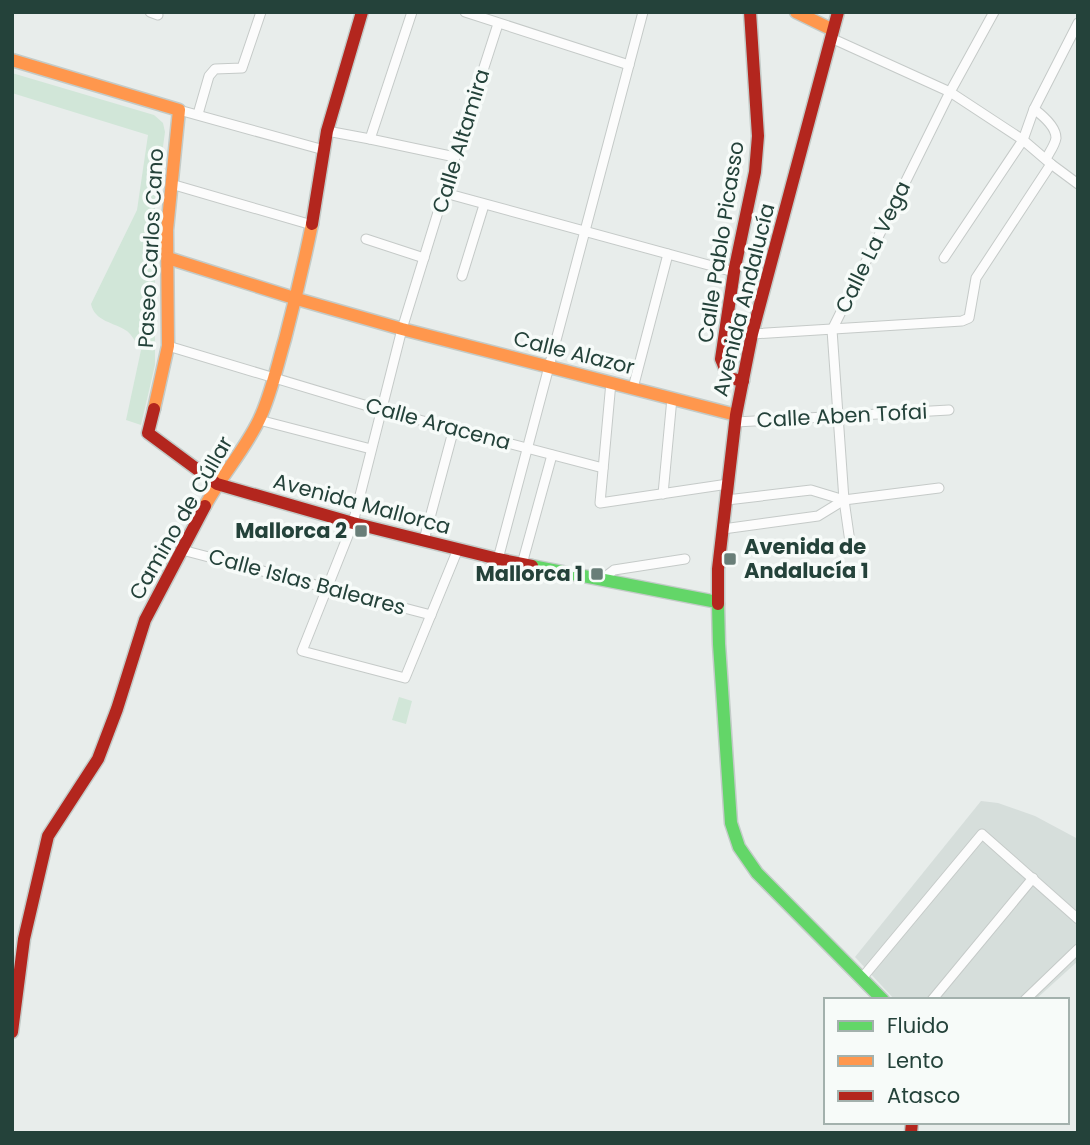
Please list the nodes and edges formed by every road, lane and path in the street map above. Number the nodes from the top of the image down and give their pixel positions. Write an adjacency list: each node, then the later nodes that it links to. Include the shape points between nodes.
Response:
1 (261, 12): 19 (street, via 242,68 215,69)
2 (362, 12): 20 (street, Camino de Cúllar)
3 (412, 12): 21 (street)
4 (465, 12): 10 (street)
5 (643, 12): 15 (street)
6 (750, 12): 37 (street, Calle Pablo Picasso, via 758,136)
7 (796, 12): 13 (street)
8 (838, 12): 13 (street, Avenida Andalucía)
9 (994, 12): 16 (street, Calle La Vega)
10 (480, 15): 12 (street)
11 (1078, 23): 17 (street)
12 (498, 24): 15 (street); 24 (street, Calle Altamira)
13 (832, 34): 16 (street); 42 (street, Avenida Andalucía)
14 (12, 60): 18 (street)
15 (629, 65): 31 (street)
16 (950, 92): 22 (street); 41 (street, Calle La Vega)
17 (1034, 109): 22 (street); 25 (street, via 1055,133)
18 (179, 110): 19 (street); 26 (street, Paseo Carlos Cano)
19 (198, 114): 23 (street)
20 (327, 131): 21 (street); 23 (street, Camino de Cúllar)
21 (370, 139): 24 (street)
22 (1023, 140): 25 (street); 36 (street)
23 (324, 150): 30 (street, Camino de Cúllar)
24 (455, 158): 28 (street, Calle Altamira)
25 (1048, 162): 27 (street); 41 (street, via 976,278 969,318)
26 (171, 184): 30 (street); 34 (street, Paseo Carlos Cano)
27 (1078, 184)
28 (445, 193): 29 (street); 35 (street, Calle Altamira)
29 (484, 205): 31 (street); 38 (street)
30 (312, 225): 39 (street, Camino de Cúllar)
31 (584, 231): 33 (street); 44 (street)
32 (366, 239): 35 (street)
33 (668, 254): 37 (street); 48 (street)
34 (168, 258): 39 (street, Calle Alazor); 43 (street, Paseo Carlos Cano)
35 (424, 258): 40 (street, Calle Altamira)
36 (944, 258)
37 (734, 272): 47 (street, Calle Pablo Picasso, via 721,359 729,378)
38 (462, 276)
39 (297, 299): 40 (street, Calle Alazor); 45 (street, Camino de Cúllar)
40 (402, 329): 44 (street, Calle Alazor); 50 (street, Calle Altamira)
41 (832, 330): 42 (street); 52 (street, Calle La Vega)
42 (752, 334): 47 (street, Avenida Andalucía)
43 (167, 346): 45 (street, Calle Aracena); 60 (street, Paseo Carlos Cano, via 148,433)
44 (548, 366): 46 (street, Calle Alazor); 56 (street)
45 (274, 379): 50 (street, Calle Aracena); 54 (street, Camino de Cúllar)
46 (611, 382): 48 (street, Calle Alazor); 59 (street)
47 (743, 382): 53 (street, Avenida Andalucía)
48 (633, 388): 49 (street, Calle Alazor)
49 (672, 398): 53 (street, Calle Alazor); 63 (street)
50 (381, 410): 55 (street, Calle Aracena); 57 (street, Calle Altamira)
51 (949, 410): 52 (street, Calle Aben Tofai)
52 (839, 416): 53 (street, Calle Aben Tofai); 65 (street, Calle La Vega)
53 (736, 419): 61 (street, Avenida Andalucía)
54 (259, 420): 57 (street); 60 (street, Camino de Cúllar)
55 (454, 428): 56 (street, Calle Aracena); 68 (street)
56 (528, 448): 58 (street, Calle Aracena); 72 (street)
57 (371, 449): 66 (street, Calle Altamira)
58 (552, 454): 59 (street, Calle Aracena); 74 (street)
59 (603, 468): 63 (street, via 600,503)
60 (217, 484): 66 (street, Avenida Mallorca); 71 (street, Camino de Cúllar)
61 (728, 484): 63 (street); 64 (street, Avenida Andalucía)
62 (939, 488): 65 (street)
63 (663, 494)
64 (727, 499): 65 (street, via 811,490); 67 (street, Avenida Andalucía)
65 (844, 500): 67 (street, via 818,516); 69 (street, Calle La Vega)
66 (353, 523): 68 (street, Avenida Mallorca); 76 (street, Calle Altamira)
67 (723, 528): 77 (street, Avenida Andalucía)
68 (424, 540): 70 (street, Avenida Mallorca)
69 (850, 542)
70 (458, 549): 72 (street, Avenida Mallorca); 78 (street)
71 (182, 550): 76 (street, Calle Islas Baleares); 86 (street, Camino de Cúllar, via 145,620 97,760 48,836 24,939)
72 (498, 559): 74 (street, Avenida Mallorca)
73 (685, 559): 75 (street, via 614,570)
74 (522, 564): 75 (street, Avenida Mallorca)
75 (601, 580): 77 (street, Avenida Mallorca)
76 (327, 588): 78 (street, Calle Islas Baleares); 78 (street, Calle Altamira, via 302,651 405,678)
77 (718, 602): 82 (street, Avenida Andalucía, via 731,822 739,847 757,873)
78 (431, 615)
79 (1034, 878): 80 (street); 82 (street, via 982,834); 84 (street)
80 (1078, 919)
81 (1078, 950): 85 (street)
82 (862, 978): 83 (street, Avenida Andalucía)
83 (881, 998)
84 (934, 998)
85 (1027, 998)
86 (12, 1032)

